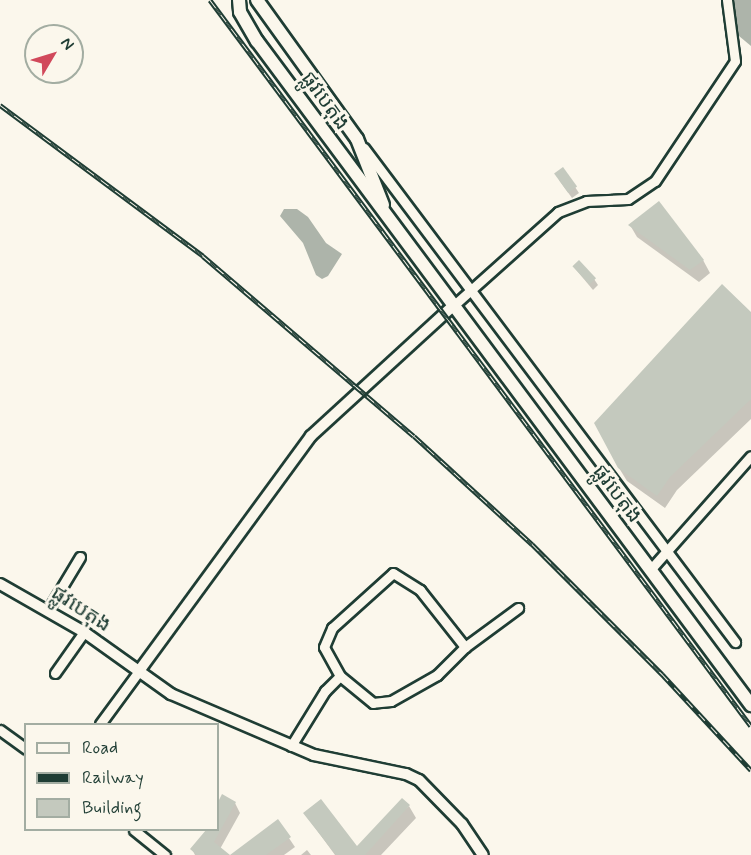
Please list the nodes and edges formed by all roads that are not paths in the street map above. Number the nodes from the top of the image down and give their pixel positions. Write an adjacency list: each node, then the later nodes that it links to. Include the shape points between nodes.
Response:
1 (239, 0): 5 (main road, ផ្លូវបេតុង, via 240,12 257,41)
2 (257, 0): 4 (main road, ផ្លូវបេតុង)
3 (727, 0): 6 (street, via 735,61 655,181 628,199 586,201 558,212)
4 (357, 139): 5 (main road, ផ្លូវបេតុង); 6 (street)
5 (389, 220): 7 (main road, ផ្លូវបេតុង)
6 (470, 290): 7 (street); 9 (street)
7 (453, 306): 11 (main road, ផ្លូវបេតុង); 18 (street, via 311,436)
8 (751, 456): 9 (street)
9 (666, 551): 11 (street); 16 (street)
10 (80, 557): 14 (street)
11 (650, 570): 21 (main road, ផ្លូវបេតុង)
12 (0, 584): 14 (street, ផ្លូវបេតុង)
13 (518, 608): 17 (street)
14 (48, 610): 15 (street, ផ្លូវបេតុង)
15 (84, 632): 18 (street, ផ្លូវបេតុង); 19 (street)
16 (735, 642)
17 (465, 647): 20 (street, via 437,675 383,703 363,698); 20 (street, via 420,590 393,573 327,637 324,648)
18 (139, 672): 22 (street); 24 (street, ផ្លូវបេតុង, via 171,694)
19 (55, 673)
20 (340, 676): 24 (street, via 325,691)
21 (751, 705)
22 (101, 723)
23 (0, 730): 25 (street)
24 (291, 746): 28 (street, ផ្លូវបេតុង, via 419,780 456,817)
25 (24, 748)
26 (135, 831): 27 (street)
27 (165, 855)
28 (483, 855)

